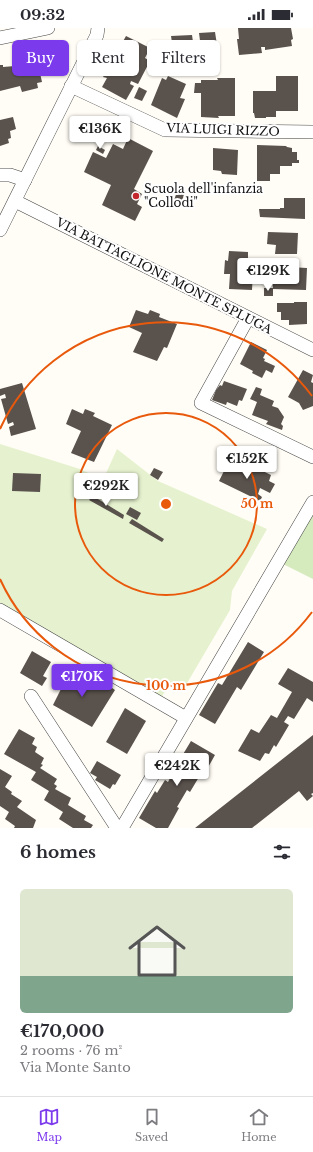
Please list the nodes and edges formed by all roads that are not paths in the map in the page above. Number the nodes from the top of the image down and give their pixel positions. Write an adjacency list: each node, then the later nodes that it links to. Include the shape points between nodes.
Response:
1 (48, 28): 3 (street)
2 (98, 28): 4 (street, via 97,35)
3 (0, 38)
4 (71, 86): 5 (street, VIA LUIGI RIZZO, via 165,130); 7 (street)
5 (313, 132)
6 (0, 175): 7 (street)
7 (25, 180): 8 (street)
8 (15, 201): 9 (street); 10 (street, VIA BATTAGLIONE MONTE SPLUGA)
9 (0, 230)
10 (248, 318): 11 (street, VIA BATTAGLIONE MONTE SPLUGA); 12 (street, via 201,403)
11 (313, 350)
12 (313, 457)
13 (313, 502): 16 (street)
14 (0, 610): 16 (street)
15 (31, 696): 17 (street)
16 (186, 718): 17 (street)
17 (124, 826)

